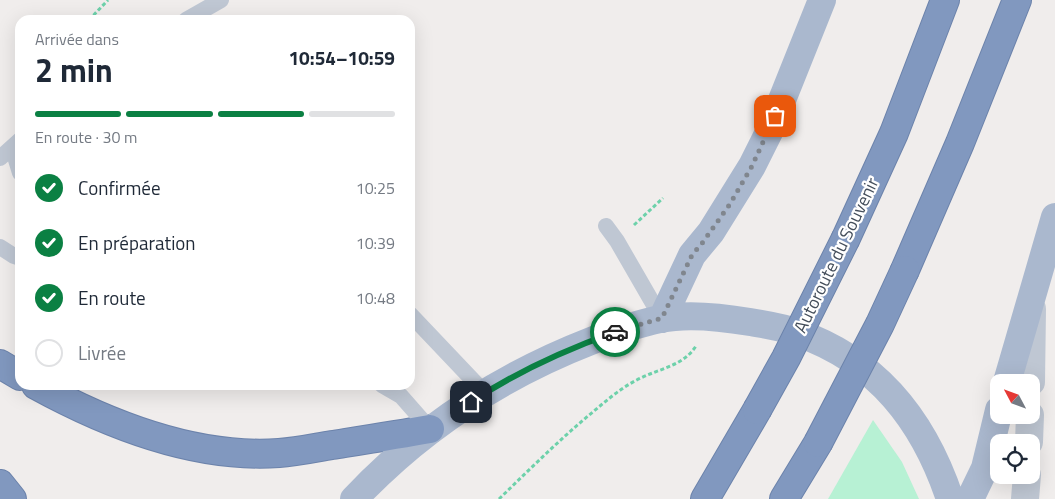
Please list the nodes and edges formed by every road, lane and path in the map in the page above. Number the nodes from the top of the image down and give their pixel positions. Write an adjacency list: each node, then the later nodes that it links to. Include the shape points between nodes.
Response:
1 (108, 0): 6 (path)
2 (222, 0): 7 (lane)
3 (822, 0): 17 (main road, via 770,130 752,166 716,225 692,255)
4 (944, 0): 34 (highway, Autoroute du Souvenir, bridge, via 894,133 846,238 786,358)
5 (1017, 0): 35 (highway, bridge, via 960,144 880,324)
6 (94, 15)
7 (195, 15)
8 (15, 144): 9 (lane)
9 (0, 158)
10 (663, 198): 11 (path)
11 (646, 214)
12 (1055, 217): 16 (main road)
13 (606, 226): 17 (lane)
14 (0, 247): 15 (lane)
15 (15, 256)
16 (1033, 294): 22 (main road); 23 (street)
17 (662, 318): 26 (main road, via 566,351); 36 (main road, via 714,317 798,332 851,359 874,375 910,416 941,472)
18 (415, 319): 26 (lane)
19 (697, 345): 33 (path, via 687,358 677,364 641,378 612,396)
20 (0, 364): 21 (highway)
21 (15, 373)
22 (1009, 374)
23 (1031, 374)
24 (46, 390): 28 (highway, via 76,406 170,441 228,452 278,453)
25 (391, 390): 28 (lane, via 401,396)
26 (485, 393): 28 (main road)
27 (996, 424): 37 (main road, via 985,468)
28 (430, 429): 32 (main road, via 388,464)
29 (0, 484): 31 (highway)
30 (1027, 484): 38 (street)
31 (12, 499)
32 (354, 499)
33 (499, 499)
34 (705, 499)
35 (784, 499)
36 (950, 499)
37 (970, 499)
38 (1026, 499)

